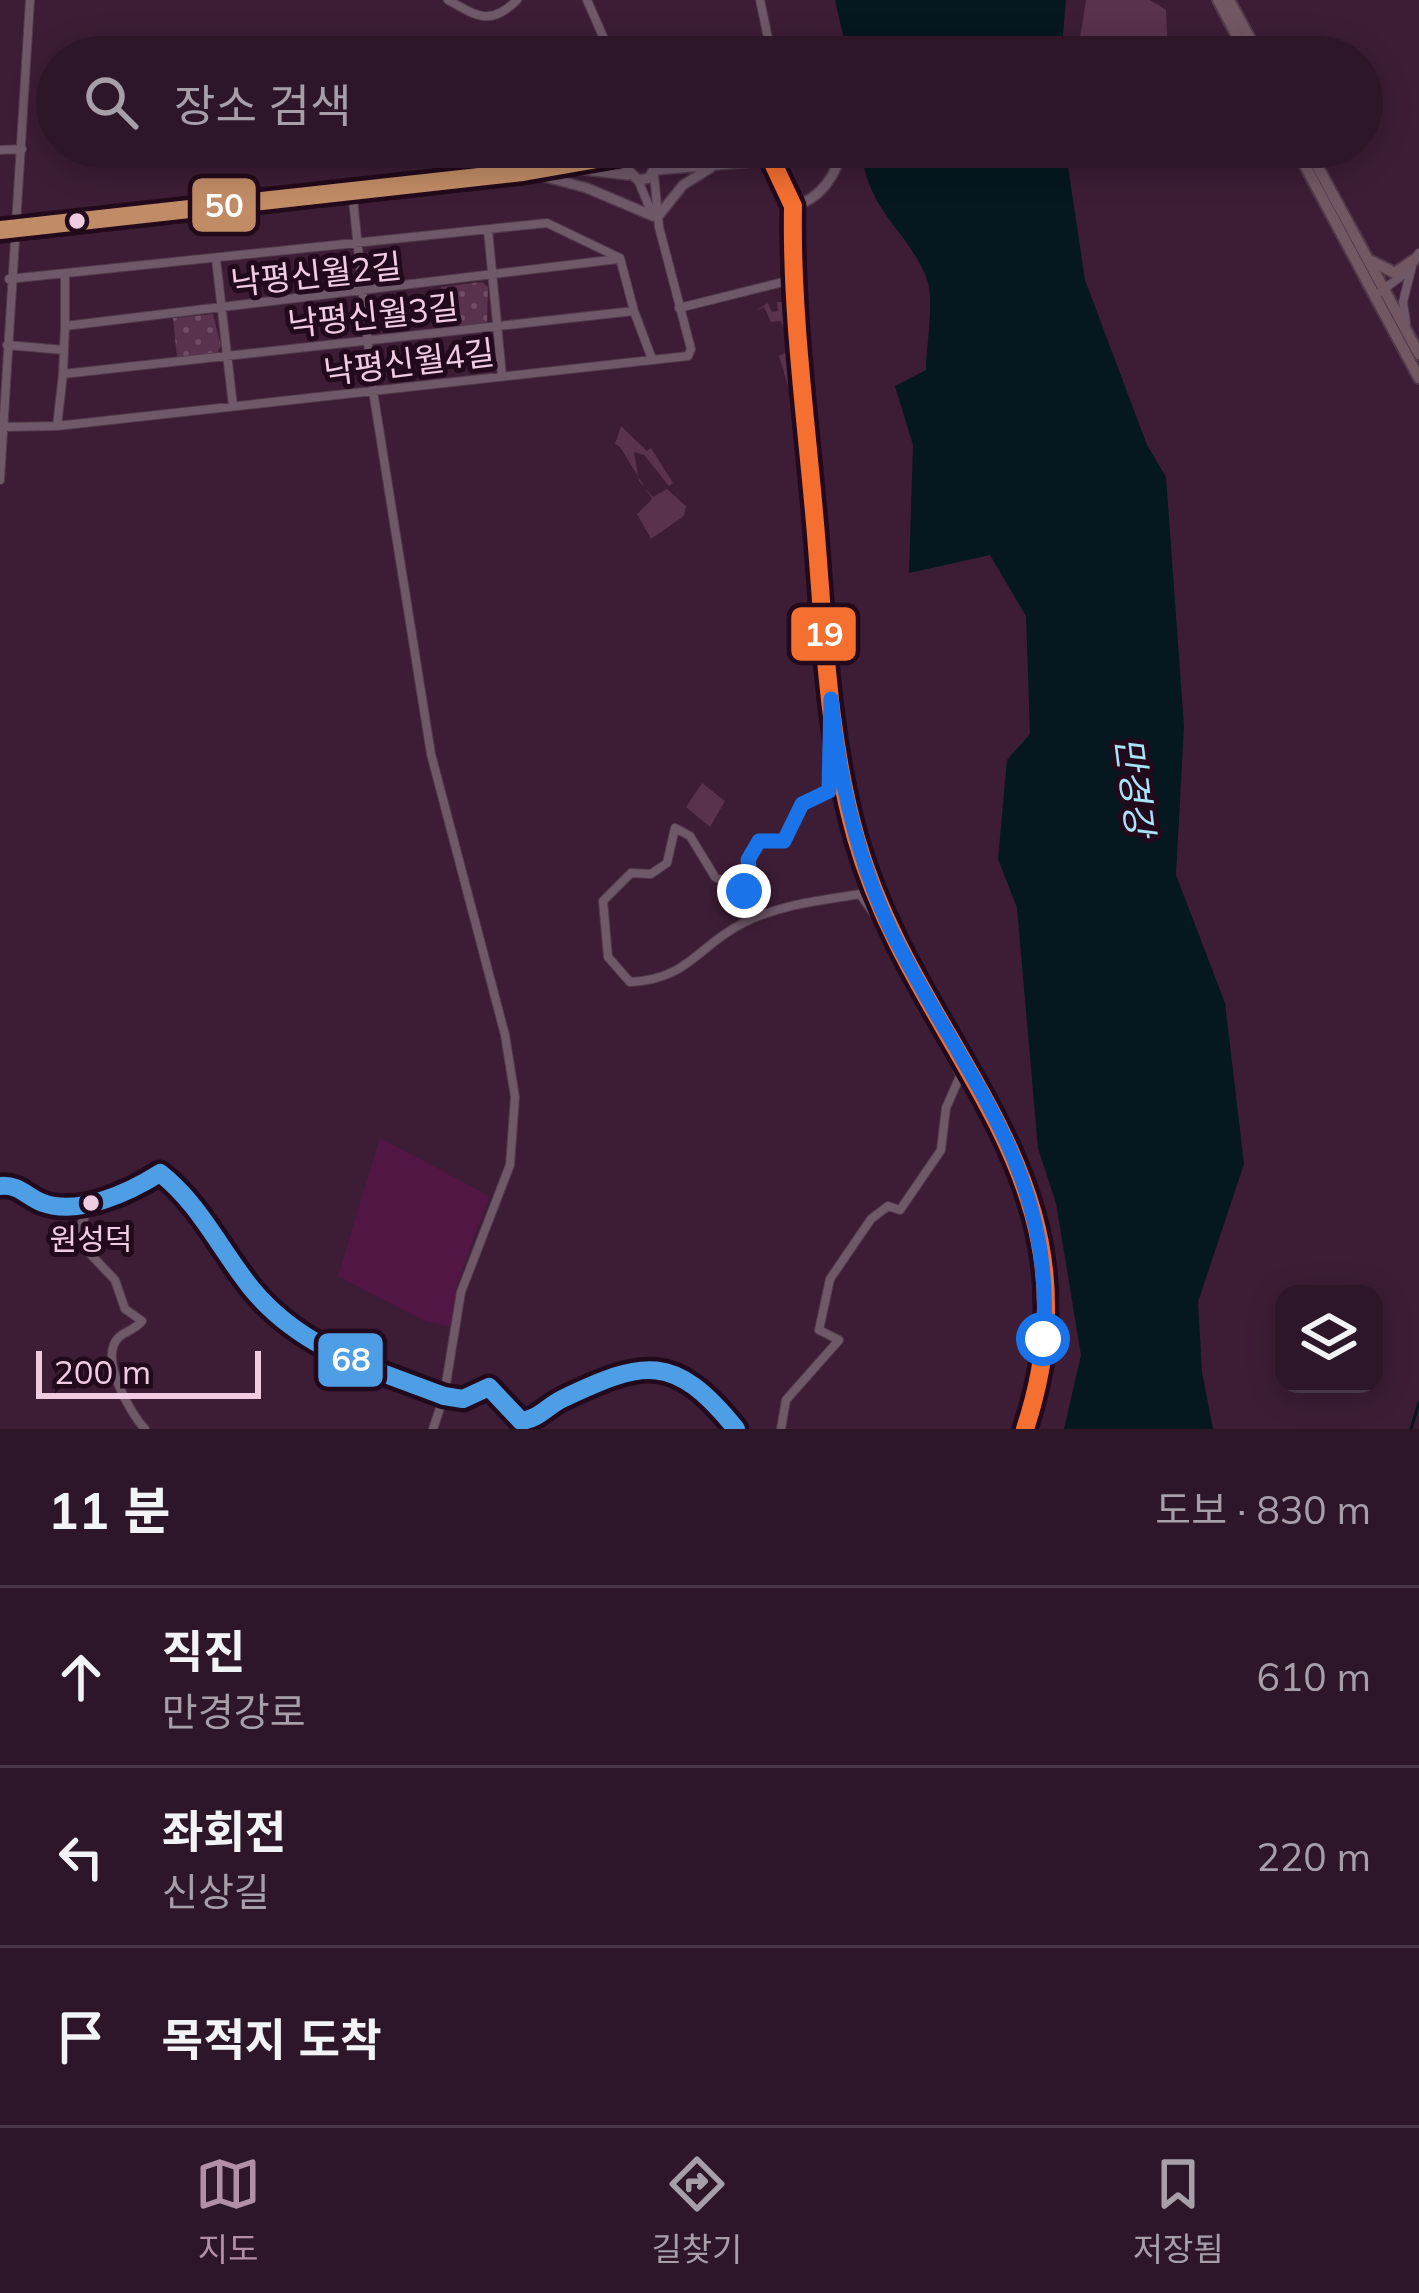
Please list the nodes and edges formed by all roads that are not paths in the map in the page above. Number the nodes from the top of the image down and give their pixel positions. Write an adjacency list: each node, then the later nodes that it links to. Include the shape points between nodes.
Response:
1 (30, 0): 12 (street)
2 (448, 0): 3 (street, via 493,19)
3 (517, 0)
4 (587, 0): 8 (street)
5 (760, 0): 9 (street)
6 (1218, 0): 10 (main road)
7 (1228, 0): 11 (main road)
8 (603, 36)
9 (768, 36)
10 (1237, 36)
11 (1248, 36)
12 (22, 149): 13 (street); 30 (street)
13 (0, 151)
14 (530, 168): 24 (street)
15 (556, 168): 24 (street); 26 (street)
16 (632, 168): 26 (street)
17 (654, 168): 25 (street)
18 (683, 168): 25 (street)
19 (712, 168): 29 (street, via 689,180)
20 (782, 168): 28 (street)
21 (838, 168): 28 (street)
22 (1305, 168): 42 (main road)
23 (1319, 168): 36 (main road)
24 (523, 172): 27 (street); 29 (street)
25 (655, 172): 26 (street); 29 (street)
26 (633, 177): 29 (street)
27 (352, 190): 30 (street); 33 (street)
28 (793, 206): 41 (street)
29 (657, 219): 45 (street)
30 (17, 229): 31 (street); 40 (street)
31 (0, 230)
32 (488, 230): 33 (street); 35 (street, via 547,223); 39 (street)
33 (358, 245): 37 (street); 43 (street)
34 (1416, 257): 36 (main road, via 1395,273); 42 (street); 49 (street, via 1403,302)
35 (620, 258): 39 (street, 낙평신월2길); 46 (street)
36 (1369, 259): 42 (main road)
37 (216, 260): 38 (street); 44 (street)
38 (65, 277): 40 (street); 47 (street)
39 (493, 277): 43 (street, 낙평신월2길); 48 (street)
40 (10, 279): 51 (street)
41 (796, 279): 45 (street); 64 (street)
42 (1379, 292): 49 (main road); 58 (main road)
43 (363, 293): 44 (street, 낙평신월2길); 50 (street)
44 (221, 308): 47 (street, 낙평신월2길); 54 (street)
45 (680, 308): 55 (street, via 691,353)
46 (634, 311): 48 (street, 낙평신월3길); 55 (street)
47 (65, 326): 52 (street)
48 (497, 326): 50 (street, 낙평신월3길); 57 (street)
49 (1409, 336): 53 (main road)
50 (368, 340): 54 (street, 낙평신월3길); 59 (street)
51 (7, 345): 52 (street); 62 (street)
52 (64, 350): 56 (street)
53 (1419, 355)
54 (227, 356): 56 (street, 낙평신월3길); 60 (street)
55 (652, 359): 57 (street, 낙평신월4길)
56 (63, 374): 61 (street)
57 (502, 376): 59 (street, 낙평신월4길)
58 (1419, 378)
59 (374, 391): 60 (street, 낙평신월4길); 69 (street, via 430,754 515,1097 514,1149 461,1292)
60 (233, 406): 61 (street, 낙평신월4길)
61 (57, 426): 62 (street, 낙평신월4길)
62 (3, 428): 63 (street)
63 (0, 481)
64 (831, 699): 65 (street, via 856,837); 65 (street, via 829,791 802,804 784,841 759,841 748,860 748,887 715,877 675,828 667,863 651,874 631,873 603,901 608,957 630,982 659,981 752,919 810,899 860,894)
65 (912, 970): 66 (street)
66 (941, 1022): 73 (street, via 960,1076 941,1150 900,1210 889,1206 871,1219 830,1279 819,1330 839,1340 786,1400); 74 (street, via 999,1120 1032,1199 1045,1304)
67 (0, 1186): 68 (street, via 44,1203)
68 (92, 1202): 69 (street, via 160,1173 300,1336); 70 (street, via 74,1238 142,1321 120,1336 113,1355)
69 (444, 1396): 71 (street); 72 (street, via 463,1399 489,1387 511,1415 528,1420 609,1375 652,1370 692,1384)
70 (145, 1429)
71 (434, 1429)
72 (736, 1429)
73 (781, 1429)
74 (1024, 1429)

